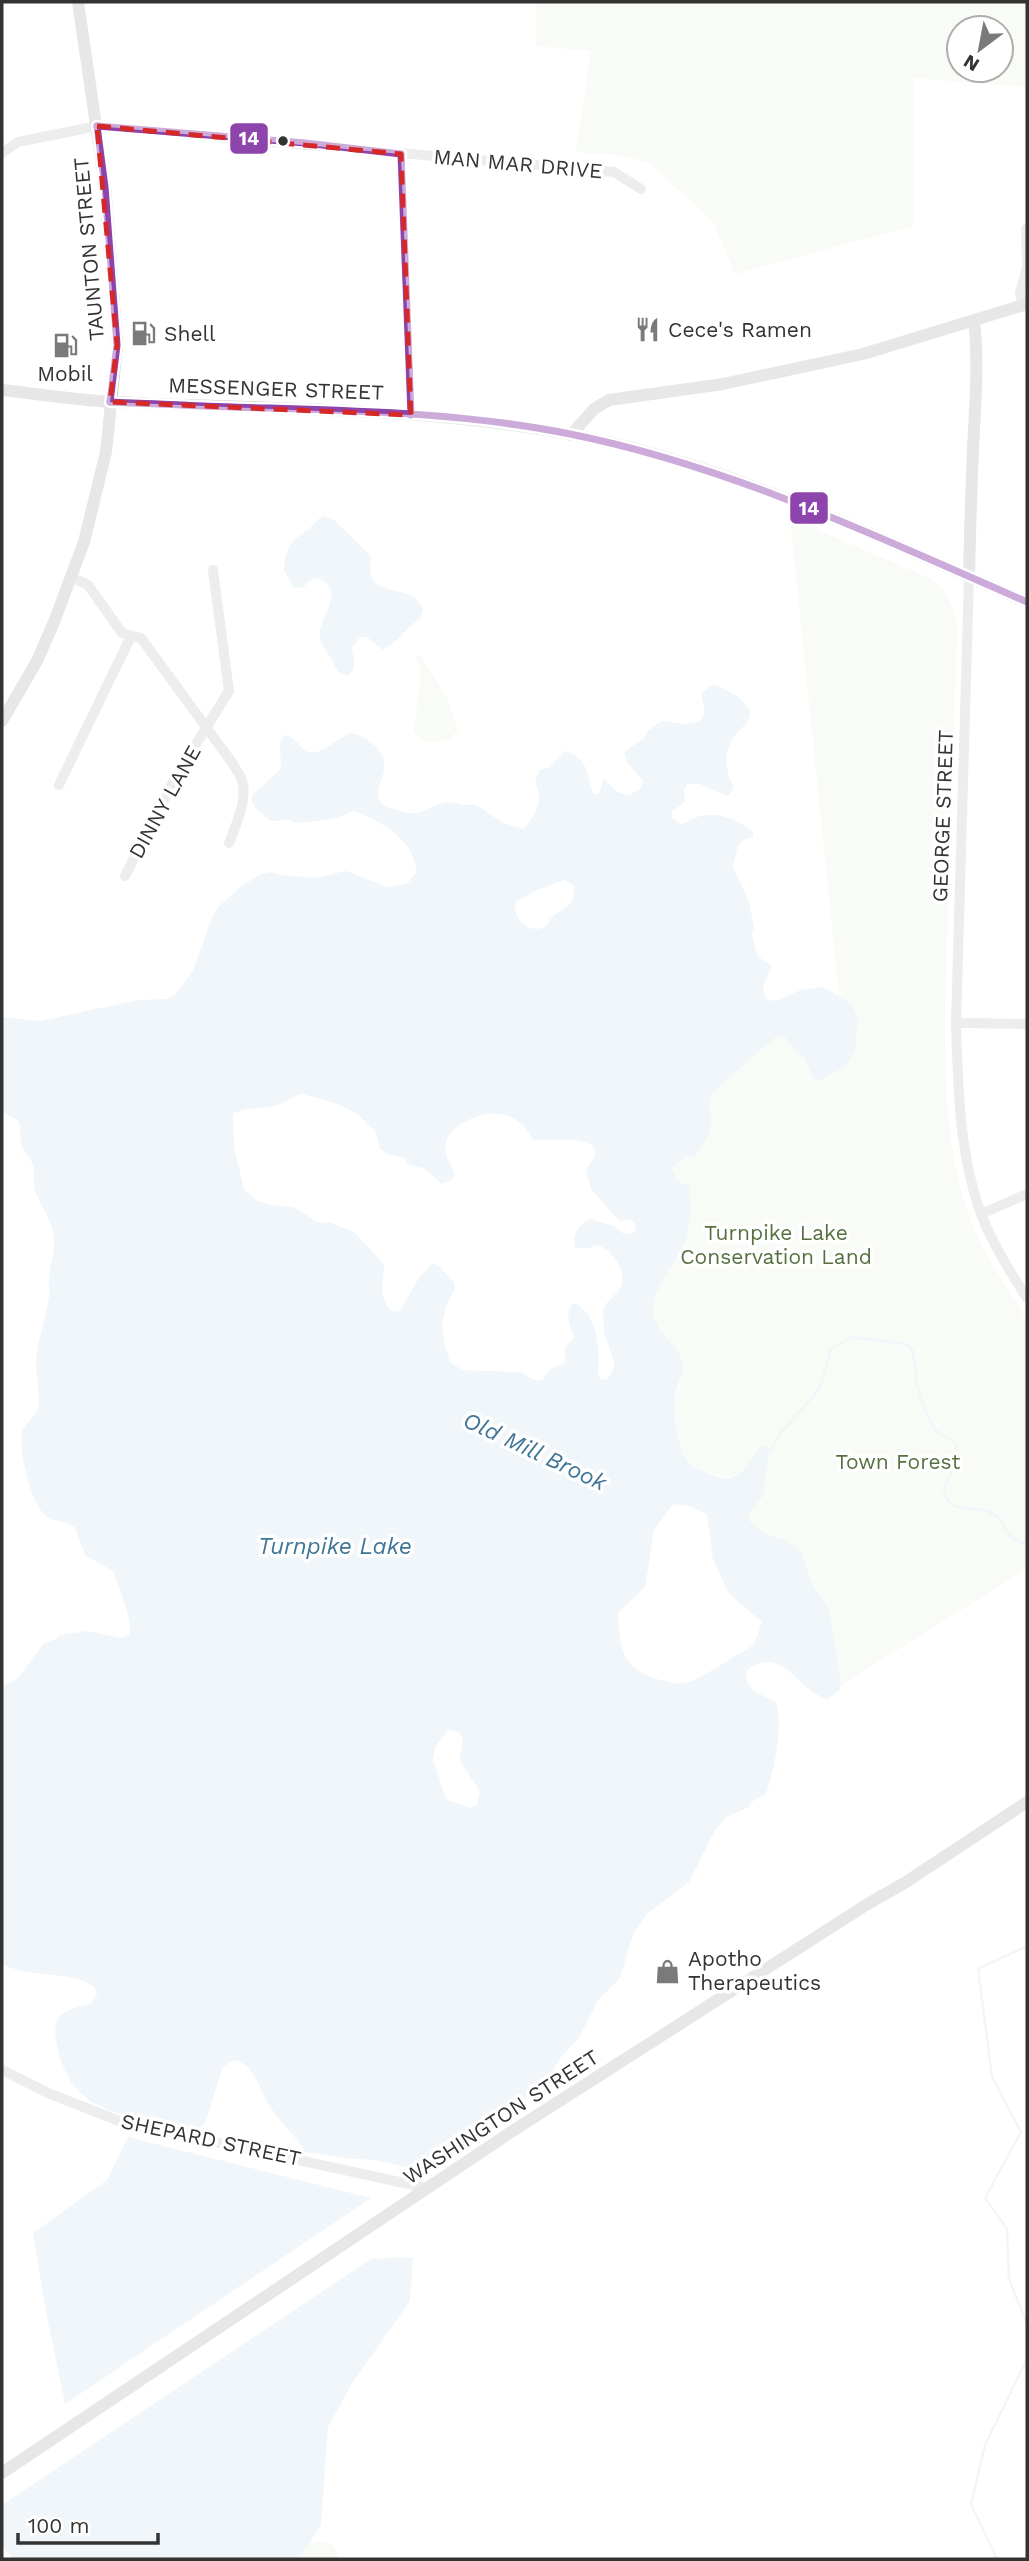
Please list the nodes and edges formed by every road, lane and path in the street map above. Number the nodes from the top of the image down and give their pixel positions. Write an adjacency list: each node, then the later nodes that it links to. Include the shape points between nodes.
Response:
1 (79, 4): 2 (main road, TAUNTON STREET)
2 (97, 126): 3 (street, MAN MAR DRIVE, via 18,142); 4 (street, MAN MAR DRIVE); 10 (main road, TAUNTON STREET, via 117,345)
3 (2, 153)
4 (401, 154): 5 (street, MAN MAR DRIVE, via 614,172); 11 (street)
5 (641, 189)
6 (1027, 229): 7 (street, via 1027,267 1020,293)
7 (1025, 305): 8 (main road)
8 (974, 320): 12 (main road, via 863,354 723,384 622,397 603,403); 15 (main road, GEORGE STREET, via 978,380)
9 (2, 390): 10 (main road, MESSENGER STREET)
10 (110, 402): 11 (main road, MESSENGER STREET); 14 (main road, TAUNTON STREET, via 100,481)
11 (411, 415): 12 (main road, MESSENGER STREET)
12 (571, 435): 15 (main road, MESSENGER STREET, via 744,482)
13 (214, 570): 19 (street, DINNY LANE, via 229,691)
14 (71, 577): 17 (street, via 88,585 122,633); 18 (main road, TAUNTON STREET, via 37,661)
15 (969, 577): 16 (main road, MESSENGER STREET); 23 (street, GEORGE STREET)
16 (1027, 603)
17 (131, 636): 19 (street, via 141,638); 20 (street)
18 (2, 721)
19 (206, 729): 21 (street, via 242,779 239,820); 22 (street, DINNY LANE, via 175,778)
20 (60, 785)
21 (229, 844)
22 (125, 876)
23 (956, 1023): 24 (street); 26 (street, GEORGE STREET, via 963,1134)
24 (1027, 1024)
25 (1027, 1194): 26 (street)
26 (981, 1214): 27 (street, GEORGE STREET)
27 (1027, 1298)
28 (1027, 1801): 30 (main road, WASHINGTON STREET)
29 (2, 2070): 30 (street, SHEPARD STREET, via 119,2121)
30 (427, 2188): 31 (main road, WASHINGTON STREET)
31 (2, 2473)

